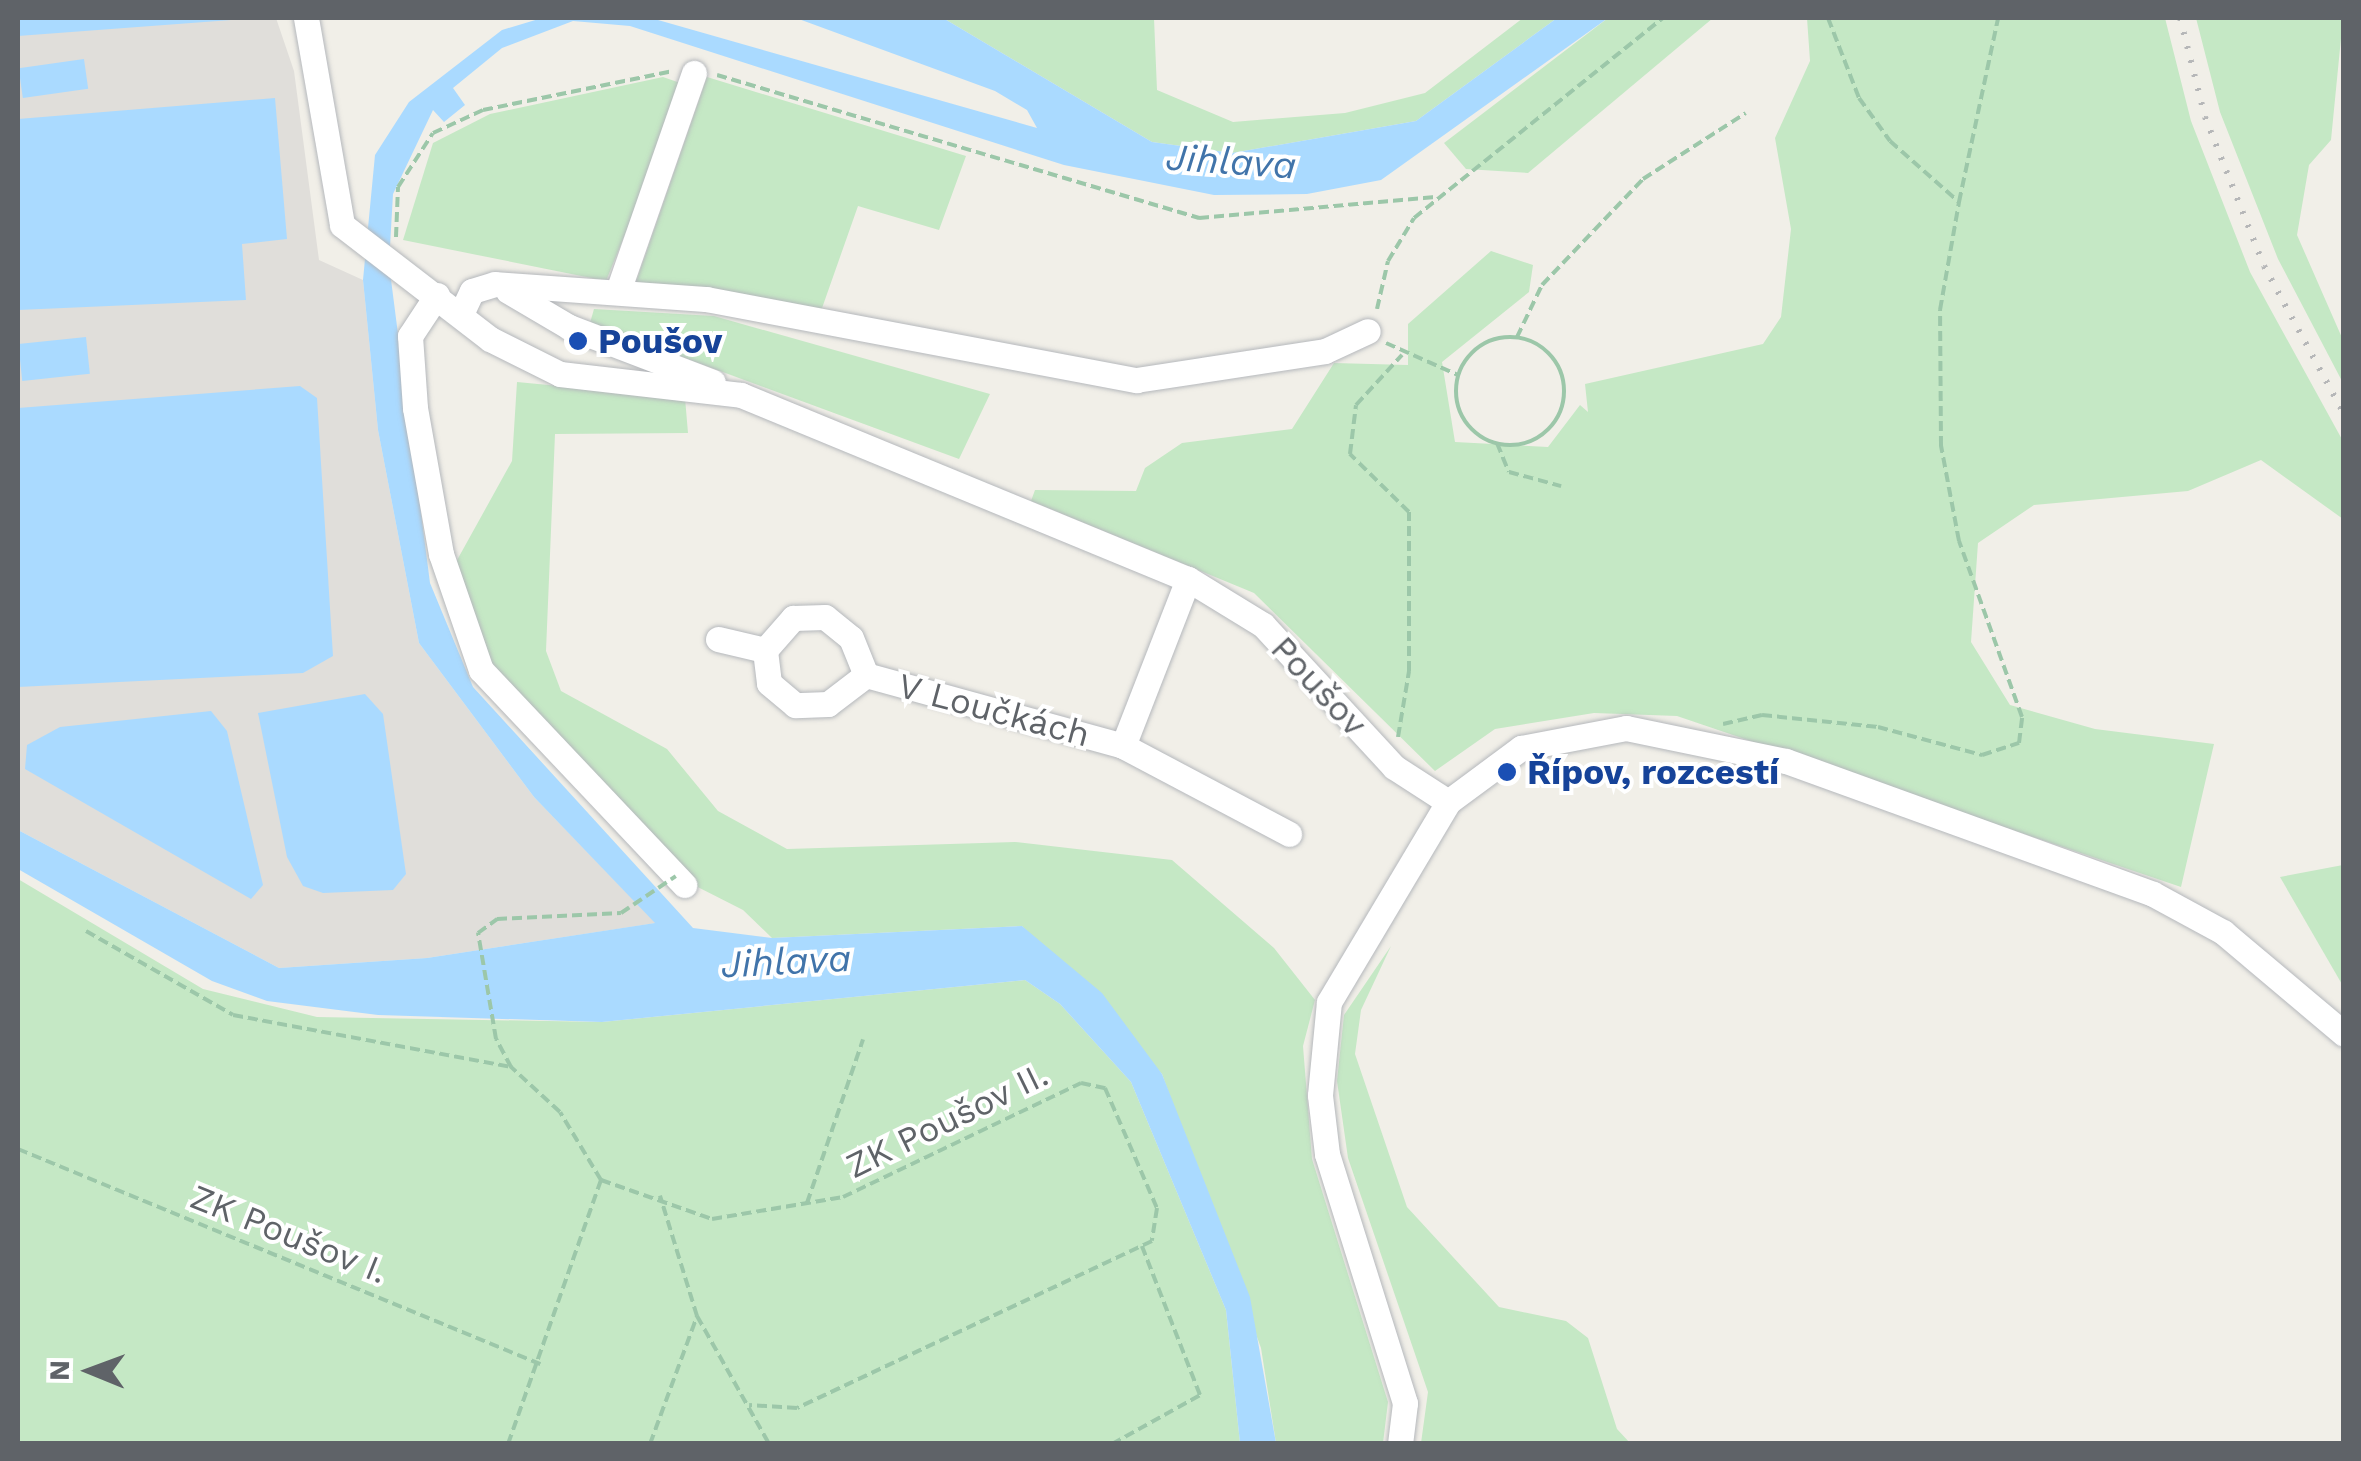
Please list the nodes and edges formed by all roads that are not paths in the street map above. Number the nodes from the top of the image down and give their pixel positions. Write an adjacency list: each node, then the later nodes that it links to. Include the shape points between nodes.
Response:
1 (306, 18): 5 (street, Poušov, via 330,195 352,238 396,254)
2 (694, 73): 4 (street)
3 (495, 284): 4 (street); 6 (street, via 472,291); 8 (street, via 568,327)
4 (618, 291): 7 (street, via 991,346 1136,380 1324,351)
5 (436, 295): 6 (street, Poušov); 16 (street, via 410,336 414,408 441,554 480,670)
6 (462, 312): 8 (street, Poušov, via 520,359 560,374)
7 (1368, 331)
8 (741, 395): 9 (street, Poušov)
9 (1188, 580): 13 (street, V Loučkách); 14 (street, Poušov, via 1263,625 1394,766)
10 (718, 639): 11 (street)
11 (765, 650): 12 (street, V Loučkách, via 770,684 795,705 828,704); 12 (street, V Loučkách, via 793,618 825,617 851,638)
12 (866, 675): 13 (street, V Loučkách)
13 (1124, 746): 15 (street, V Loučkách)
14 (1448, 802): 17 (street, via 1499,760 1551,737 1604,728 1680,736 1786,761 2152,894 2224,932); 18 (street, via 1344,969 1322,1046 1327,1154 1405,1403)
15 (1289, 834)
16 (680, 880)
17 (2344, 1034)
18 (1400, 1444)

